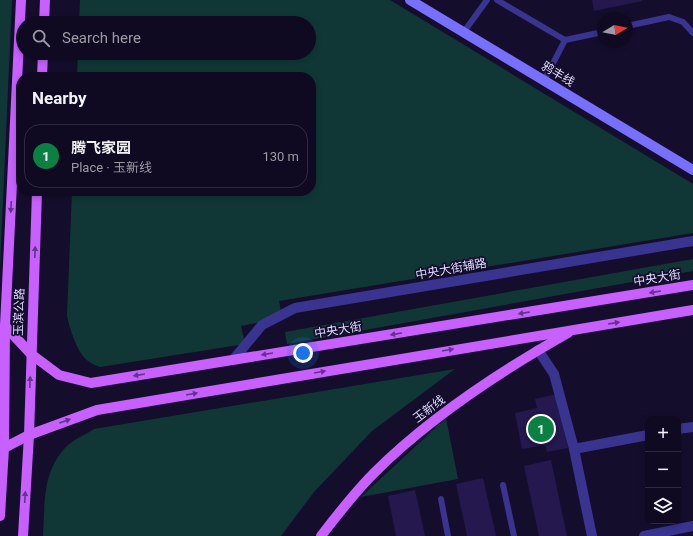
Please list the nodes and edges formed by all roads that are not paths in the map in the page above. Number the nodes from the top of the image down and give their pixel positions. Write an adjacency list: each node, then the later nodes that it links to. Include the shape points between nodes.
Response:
1 (22, 0): 6 (main road, 玉滨公路, one-way to 6)
2 (45, 0): 7 (main road)
3 (410, 0): 9 (main road, 鸦丰线)
4 (487, 0): 9 (lane)
5 (497, 0): 12 (lane)
6 (21, 16)
7 (44, 16)
8 (633, 25): 11 (lane, via 669,17 683,22)
9 (463, 33): 17 (main road, 鸦丰线)
10 (597, 33): 12 (lane)
11 (693, 33)
12 (565, 40): 17 (lane)
13 (19, 60): 15 (main road, 玉滨公路, one-way to 15)
14 (43, 60): 16 (main road)
15 (18, 72)
16 (42, 72)
17 (544, 81): 19 (main road, 鸦丰线)
18 (16, 122): 24 (main road, 玉滨公路, one-way to 24)
19 (693, 170)
20 (37, 196): 27 (main road, 玉滨公路, one-way to 20)
21 (693, 241): 28 (street, 中央大街辅路, via 295,308 262,325)
22 (693, 285): 28 (main road, 中央大街, one-way to 28)
23 (693, 310): 25 (main road, one-way to 23)
24 (6, 326): 27 (main road, 中央大街); 33 (main road, 玉滨公路)
25 (575, 329): 26 (main road, 玉新线); 31 (main road, one-way to 25, via 98,410)
26 (538, 350): 34 (street, via 554,374); 40 (main road, 玉新线, via 480,388 406,444 373,474)
27 (31, 354): 28 (main road, 中央大街, one-way to 27, via 91,383 59,375); 31 (main road, 玉滨公路, one-way to 27)
28 (233, 360)
29 (693, 427): 30 (street)
30 (681, 429)
31 (29, 435): 33 (main road); 39 (main road, 玉滨公路, one-way to 31)
32 (645, 436): 34 (street)
33 (4, 448): 37 (main road, 玉滨公路)
34 (574, 449): 43 (street)
35 (503, 485): 42 (lane)
36 (441, 498): 41 (lane)
37 (0, 516)
38 (693, 526): 44 (street)
39 (23, 536)
40 (321, 536)
41 (448, 536)
42 (514, 536)
43 (592, 536)
44 (644, 536)

